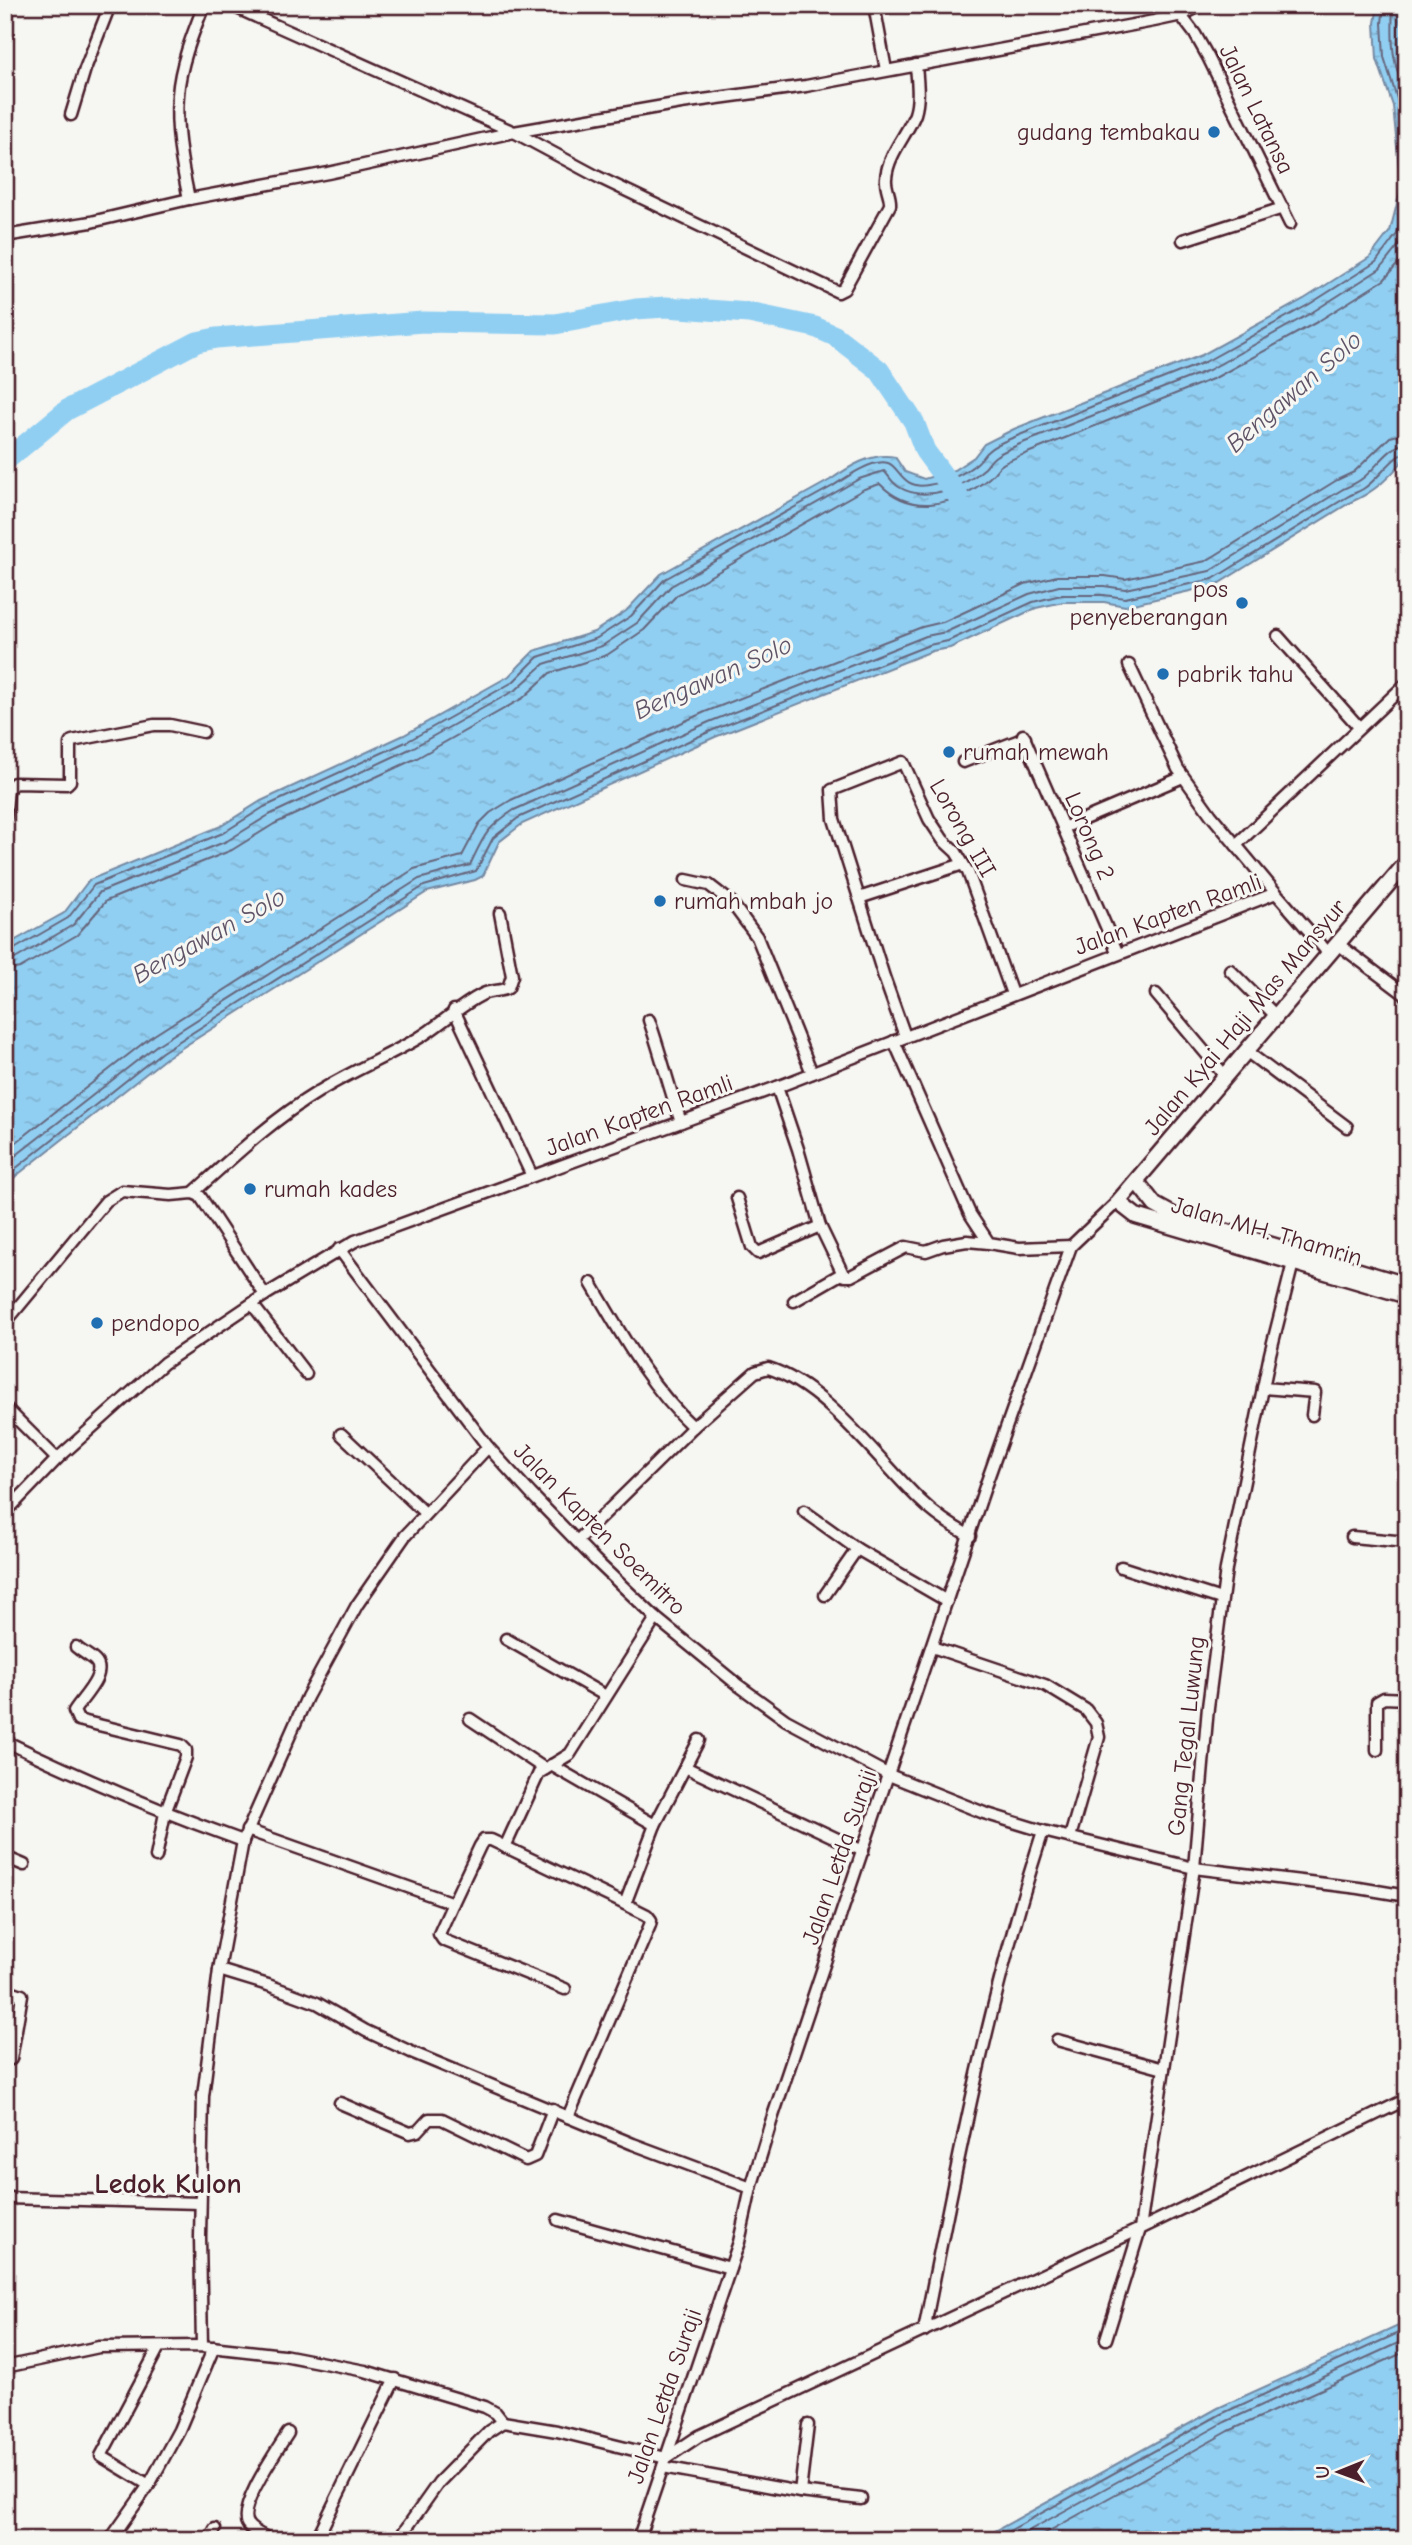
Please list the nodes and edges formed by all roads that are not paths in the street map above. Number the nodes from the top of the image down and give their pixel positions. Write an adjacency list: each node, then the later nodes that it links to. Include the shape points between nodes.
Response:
1 (110, 5): 10 (street)
2 (204, 5): 12 (street, via 177,97)
3 (230, 5): 11 (street)
4 (874, 5): 9 (street)
5 (1173, 5): 7 (street, Jalan Latansa)
6 (1201, 5): 7 (street)
7 (1182, 15): 8 (street); 13 (street, Jalan Latansa, via 1208,57)
8 (916, 65): 9 (street); 11 (street, via 918,102 886,178 890,205 844,289 838,292)
9 (886, 70): 11 (street)
10 (71, 115)
11 (514, 132): 12 (street)
12 (189, 199): 15 (street)
13 (1283, 208): 14 (street, Jalan Latansa); 16 (street)
14 (1290, 224)
15 (5, 236)
16 (1183, 240)
17 (1278, 636): 20 (street)
18 (1129, 665): 23 (street)
19 (1407, 683): 20 (street)
20 (1359, 727): 26 (street)
21 (202, 732): 24 (street, via 153,725 72,741 70,781 14,783 8,790)
22 (963, 762): 25 (street, Lorong 2, via 1024,737)
23 (1183, 777): 25 (street); 26 (street)
24 (5, 820)
25 (1063, 828): 34 (street, Lorong 2)
26 (1236, 845): 30 (street)
27 (1407, 862): 33 (main road, Jalan Kyai Haji Mas Mansyur)
28 (963, 864): 31 (street); 31 (street, Lorong III, via 929,819 903,762 832,790 834,820); 36 (street, Lorong III)
29 (686, 880): 45 (street, via 709,885 731,902 757,937)
30 (1276, 893): 33 (street, Jalan Kapten Ramli); 34 (street, Jalan Kapten Ramli)
31 (859, 898): 42 (street)
32 (500, 912): 39 (street, via 512,976 508,988 487,992)
33 (1333, 949): 38 (street, Jalan Kapten Ramli); 40 (main road, Jalan Kyai Haji Mas Mansyur)
34 (1118, 954): 36 (street, Jalan Kapten Ramli)
35 (1230, 970): 40 (street)
36 (1012, 994): 42 (street, Jalan Kapten Ramli)
37 (1156, 994): 46 (street)
38 (1407, 996)
39 (454, 1010): 50 (street); 52 (street, via 432,1030 278,1118)
40 (1276, 1016): 44 (main road, Jalan Kyai Haji Mas Mansyur)
41 (649, 1020): 48 (street)
42 (905, 1036): 43 (street, Jalan Kapten Ramli)
43 (894, 1041): 45 (street, Jalan Kapten Ramli); 58 (street, via 971,1214)
44 (1246, 1051): 46 (main road, Jalan Kyai Haji Mas Mansyur); 49 (street)
45 (811, 1073): 47 (street, Jalan Kapten Ramli)
46 (1225, 1076): 51 (main road, Jalan Kyai Haji Mas Mansyur)
47 (777, 1087): 48 (street, Jalan Kapten Ramli); 57 (street)
48 (681, 1122): 50 (street, Jalan Kapten Ramli)
49 (1347, 1127)
50 (532, 1176): 59 (street, Jalan Kapten Ramli)
51 (1137, 1182): 54 (main road, Jalan MH. Thamrin); 55 (main road, Jalan Kyai Haji Mas Mansyur)
52 (193, 1193): 65 (street, via 206,1204); 69 (street, via 114,1194)
53 (737, 1198): 57 (street, via 758,1253)
54 (1151, 1200): 56 (main road); 61 (main road, Jalan MH. Thamrin, via 1177,1217)
55 (1116, 1204): 56 (main road, Jalan MH. Thamrin); 60 (street, Jalan Letda Suraji)
56 (1147, 1219): 61 (main road, Jalan MH. Thamrin)
57 (820, 1226): 62 (street)
58 (989, 1243): 60 (street); 62 (street, via 967,1241 926,1251 906,1247 851,1276)
59 (339, 1249): 65 (street, Jalan Kapten Ramli); 76 (street, Jalan Kapten Soemitro)
60 (1070, 1250): 81 (street, Jalan Letda Suraji)
61 (1295, 1257): 64 (main road, Jalan MH. Thamrin); 66 (main road, Jalan MH. Thamrin); 71 (street, Gang Tegal Luwung)
62 (841, 1274): 67 (street)
63 (591, 1283): 74 (street, via 654,1384)
64 (1407, 1285)
65 (265, 1295): 68 (street, Jalan Kapten Ramli)
66 (1407, 1296)
67 (794, 1301)
68 (253, 1304): 70 (street); 77 (street, Jalan Kapten Ramli, via 163,1363)
69 (5, 1322)
70 (306, 1374)
71 (1263, 1388): 73 (street, via 1315,1392); 88 (street, Gang Tegal Luwung)
72 (5, 1407): 77 (street)
73 (1312, 1415)
74 (693, 1427): 81 (street, via 755,1372 775,1370 809,1391 852,1428 921,1502); 83 (street)
75 (341, 1434): 80 (street)
76 (488, 1447): 80 (street); 83 (street, Jalan Kapten Soemitro)
77 (57, 1459): 79 (street, Jalan Kapten Ramli)
78 (804, 1511): 85 (street)
79 (5, 1513)
80 (425, 1513): 105 (street, via 386,1561 334,1645)
81 (970, 1536): 89 (street, Jalan Letda Suraji)
82 (1352, 1537): 84 (street)
83 (577, 1541): 90 (street, Jalan Kapten Soemitro)
84 (1407, 1542)
85 (857, 1549): 87 (street); 89 (street)
86 (1121, 1567): 88 (street)
87 (825, 1595)
88 (1221, 1599): 114 (street, Gang Tegal Luwung)
89 (947, 1601): 93 (street, Jalan Letda Suraji)
90 (656, 1618): 94 (street); 102 (street, Jalan Kapten Soemitro, via 786,1720)
91 (506, 1639): 94 (street)
92 (76, 1647): 103 (street, via 96,1661 99,1669 74,1711 78,1720 186,1750)
93 (932, 1647): 102 (street, Jalan Letda Suraji); 107 (street, via 1045,1685 1086,1710 1096,1723 1099,1737)
94 (606, 1696): 100 (street, via 570,1754)
95 (1407, 1699): 99 (street, via 1377,1702)
96 (470, 1719): 100 (street)
97 (699, 1740): 101 (street)
98 (5, 1741): 103 (street)
99 (1377, 1750)
100 (548, 1767): 104 (street); 109 (street, via 539,1773)
101 (685, 1767): 104 (street); 110 (street)
102 (889, 1775): 106 (street, Jalan Kapten Soemitro); 110 (street, Jalan Letda Suraji)
103 (165, 1813): 108 (street); 112 (street)
104 (655, 1825): 117 (street)
105 (247, 1830): 108 (street); 116 (street)
106 (1043, 1831): 107 (street, Jalan Kapten Soemitro); 134 (street, via 1016,1915 964,2128)
107 (1070, 1837): 114 (street, Jalan Kapten Soemitro)
108 (243, 1841): 118 (street)
109 (505, 1847): 116 (street, via 484,1840); 117 (street)
110 (863, 1851): 128 (street, Jalan Letda Suraji)
111 (5, 1857): 113 (street)
112 (156, 1857)
113 (24, 1865)
114 (1194, 1868): 115 (street, Jalan Kapten Soemitro); 123 (street, Gang Tegal Luwung)
115 (1407, 1896)
116 (453, 1903): 120 (street, via 439,1934 443,1940)
117 (625, 1904): 127 (street, via 647,1914 650,1925)
118 (219, 1970): 126 (street, via 317,2003 411,2052); 130 (street, via 203,2096)
119 (5, 1989): 122 (street, via 22,1994)
120 (565, 1989)
121 (1058, 2040): 123 (street)
122 (11, 2059)
123 (1164, 2068): 132 (street, Gang Tegal Luwung)
124 (1407, 2099): 132 (street)
125 (340, 2103): 126 (street, via 410,2133 429,2119 442,2119 526,2160 535,2156)
126 (553, 2109): 127 (street)
127 (568, 2117): 128 (street)
128 (751, 2188): 133 (street, Jalan Letda Suraji)
129 (5, 2198): 130 (street)
130 (200, 2203): 136 (street)
131 (558, 2220): 133 (street)
132 (1140, 2229): 134 (street); 135 (street, Gang Tegal Luwung)
133 (730, 2268): 144 (street, Jalan Letda Suraji)
134 (924, 2331): 144 (street, via 699,2436)
135 (1106, 2339)
136 (202, 2346): 137 (street); 138 (street)
137 (159, 2347): 139 (street, via 99,2347); 145 (street, via 101,2456)
138 (214, 2347): 140 (street); 145 (street)
139 (5, 2367)
140 (395, 2379): 141 (street, via 485,2407); 149 (street)
141 (503, 2422): 144 (street, via 557,2431); 154 (street, via 439,2482)
142 (808, 2425): 146 (street)
143 (288, 2433): 152 (street, via 248,2500 244,2518 247,2525)
144 (664, 2462): 146 (street); 155 (street, Jalan Letda Suraji)
145 (149, 2486): 150 (street)
146 (800, 2491): 147 (street)
147 (862, 2499)
148 (215, 2529): 151 (street)
149 (318, 2537): 153 (street)
150 (110, 2540)
151 (209, 2540)
152 (271, 2540)
153 (336, 2540)
154 (398, 2540)
155 (638, 2540)

